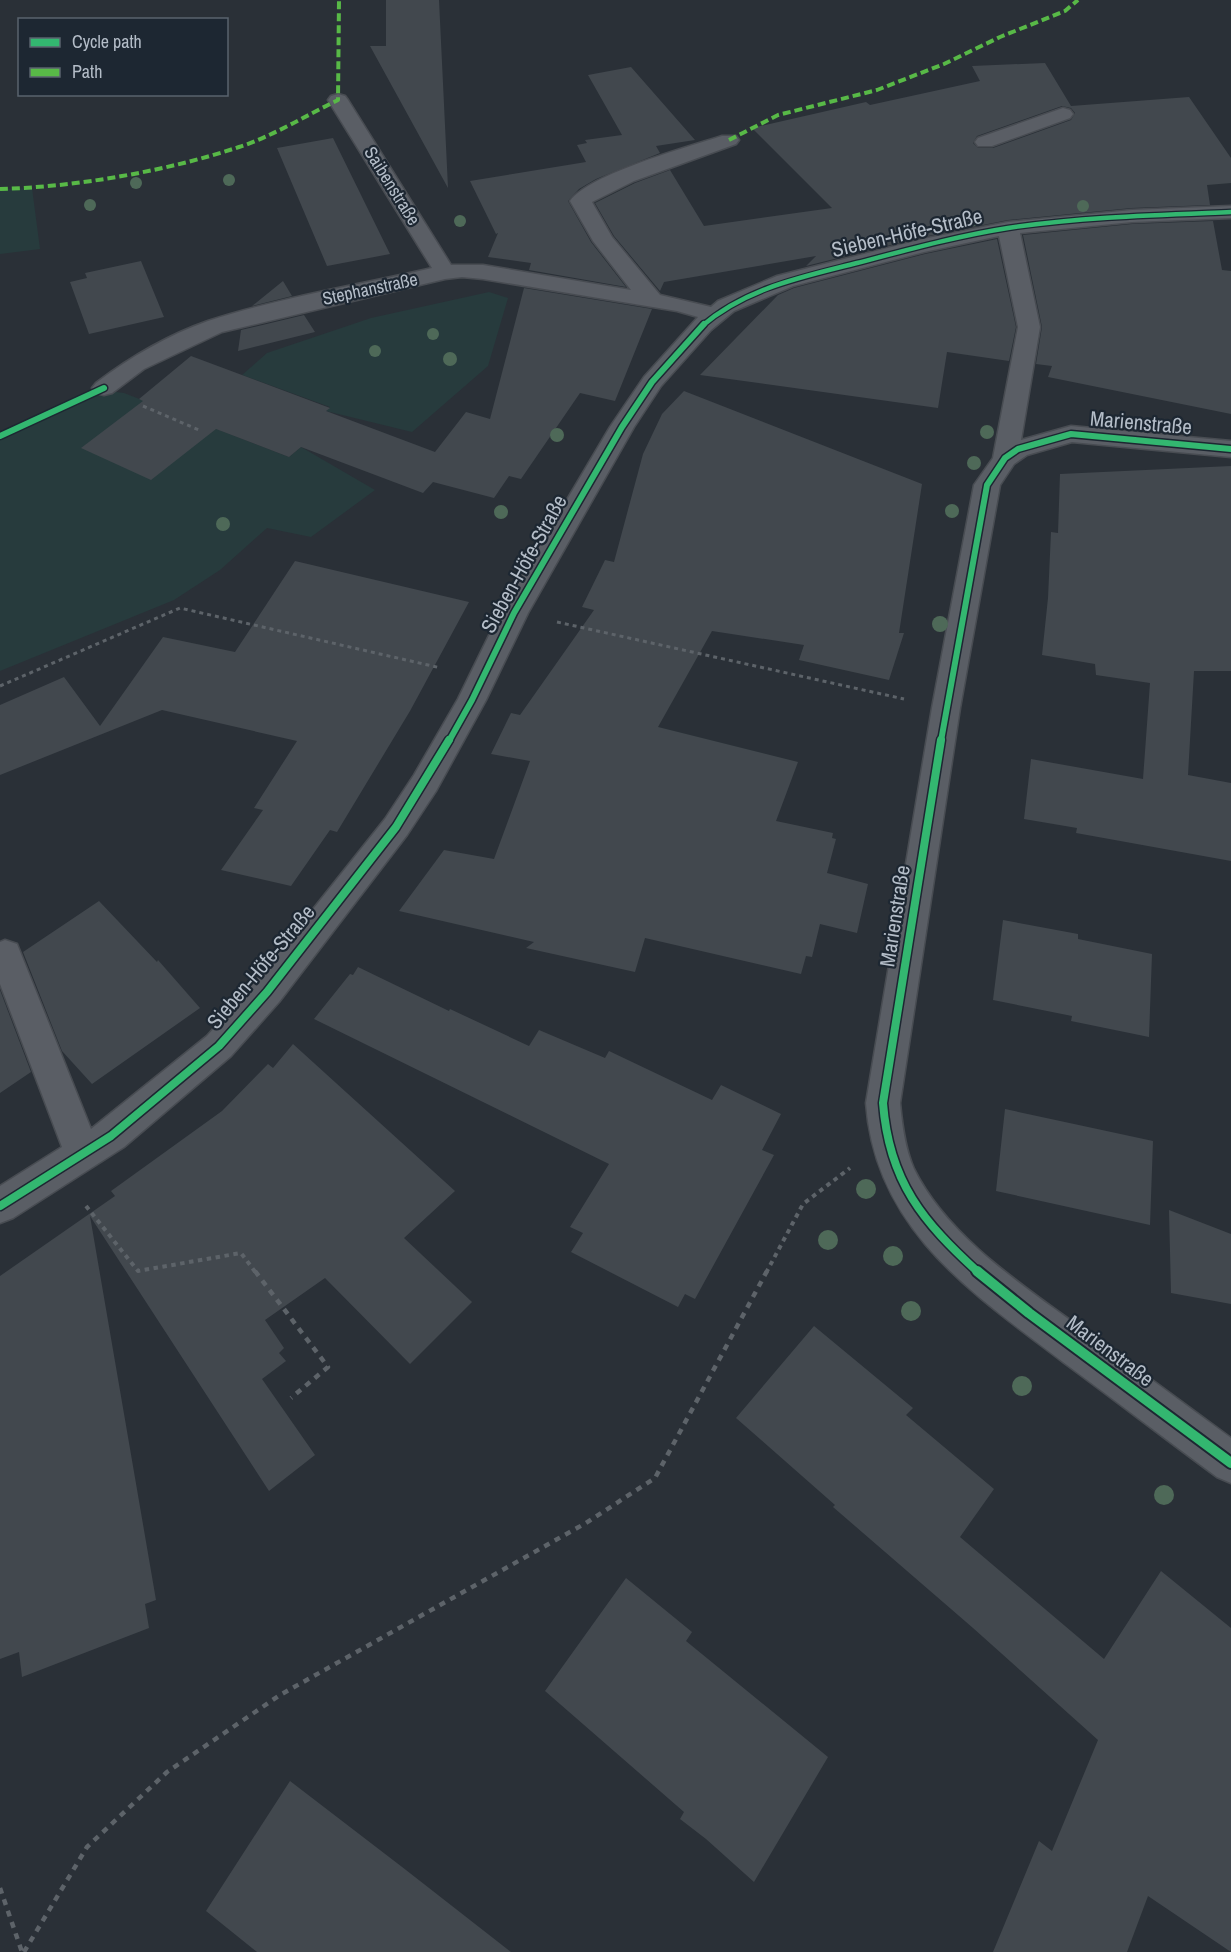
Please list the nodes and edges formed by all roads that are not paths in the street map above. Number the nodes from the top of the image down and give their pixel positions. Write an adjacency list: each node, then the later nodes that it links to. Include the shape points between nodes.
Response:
1 (338, 100): 7 (street, Saibenstraße)
2 (1063, 114): 4 (street)
3 (729, 140): 8 (street, via 609,184 581,201 610,248)
4 (985, 142)
5 (1231, 212): 6 (street, Sieben-Höfe-Straße, via 1132,216)
6 (1008, 228): 9 (street, Sieben-Höfe-Straße, via 784,281 726,306); 12 (street, Sieben-Höfe-Straße, via 1029,327)
7 (445, 272): 8 (street, Stephanstraße, via 483,272); 10 (street, Stephanstraße, via 214,327 136,364)
8 (653, 301): 9 (street, Stephanstraße)
9 (715, 315): 14 (street, Sieben-Höfe-Straße, via 652,382 622,427 514,613 472,700 425,783 375,855 267,992 219,1046 111,1136)
10 (104, 388)
11 (1231, 449): 12 (street, Marienstraße, via 1071,434 1018,449)
12 (1005, 458): 16 (street, Marienstraße, via 987,485 946,708 883,1103 886,1139 902,1183 940,1236 990,1281)
13 (4, 954): 14 (street)
14 (72, 1161): 15 (street, Sieben-Höfe-Straße)
15 (0, 1206)
16 (1231, 1463)

